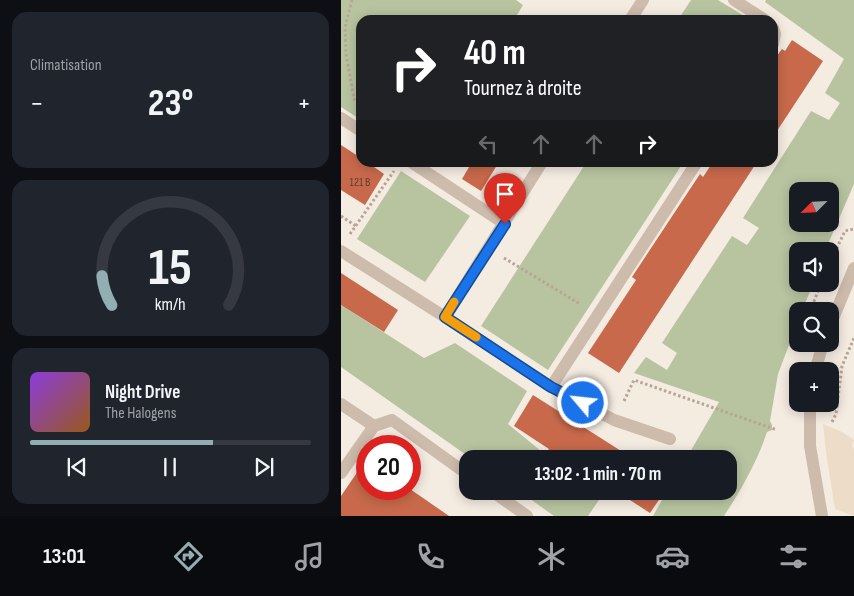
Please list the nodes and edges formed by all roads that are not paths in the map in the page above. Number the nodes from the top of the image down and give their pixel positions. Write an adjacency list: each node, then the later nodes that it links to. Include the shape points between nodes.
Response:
1 (643, 0): 3 (street)
2 (734, 0): 4 (street)
3 (633, 15)
4 (757, 15)
5 (341, 118): 6 (street)
6 (356, 127)
7 (419, 167): 10 (street)
8 (540, 167): 10 (street)
9 (694, 167): 15 (street)
10 (505, 224): 14 (street)
11 (343, 246): 14 (street)
12 (854, 268): 13 (street)
13 (839, 304)
14 (445, 317): 15 (street)
15 (551, 387): 19 (street, via 614,420)
16 (341, 404): 18 (street)
17 (810, 412): 23 (street, via 810,446)
18 (374, 426): 20 (street, via 392,420); 21 (street)
19 (670, 439)
20 (459, 468)
21 (341, 473)
22 (505, 500): 24 (street)
23 (818, 515)
24 (527, 516)

